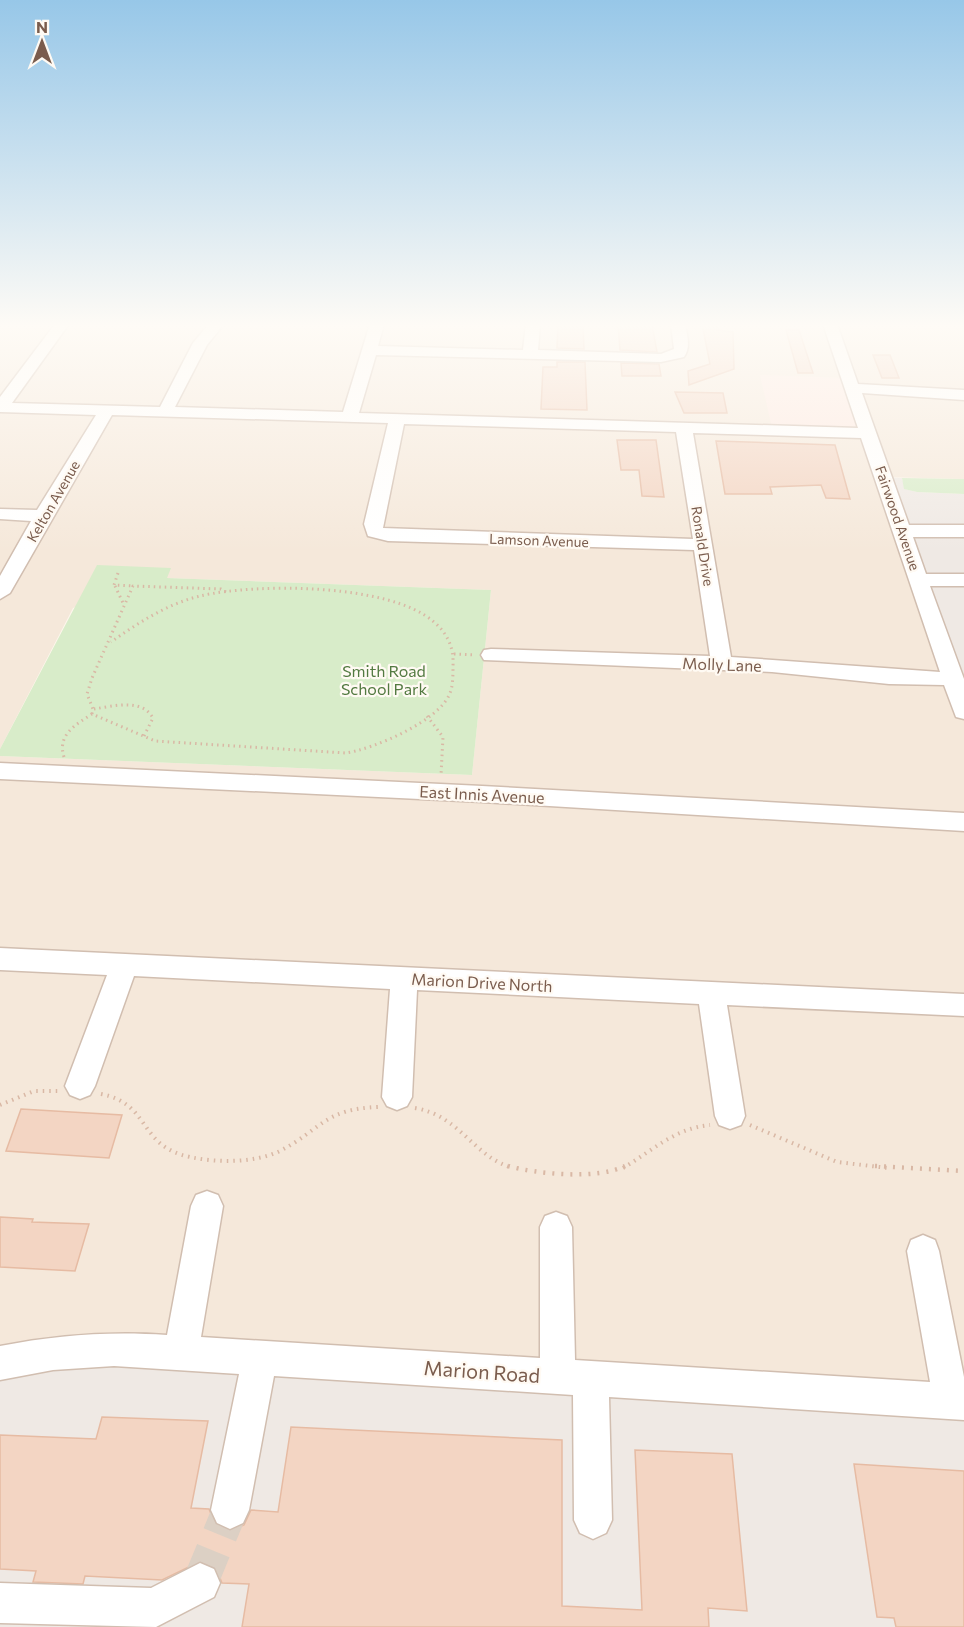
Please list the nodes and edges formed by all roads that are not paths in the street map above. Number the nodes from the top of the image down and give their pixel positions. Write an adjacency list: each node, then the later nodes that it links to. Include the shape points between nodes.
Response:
1 (171, 400): 6 (street)
2 (355, 400): 7 (street)
3 (857, 400): 10 (street, Fairwood Avenue)
4 (1, 407): 5 (street)
5 (107, 411): 6 (street); 12 (street, Kelton Avenue)
6 (165, 412): 7 (street)
7 (350, 417): 8 (street)
8 (397, 419): 9 (street); 15 (street, Lamson Avenue, via 373,524 375,532)
9 (684, 428): 10 (street); 15 (street, Ronald Drive)
10 (869, 433): 13 (street, Fairwood Avenue)
11 (0, 514): 12 (street)
12 (43, 516): 18 (street, Kelton Avenue)
13 (903, 531): 14 (street); 16 (street, Fairwood Avenue)
14 (964, 531)
15 (704, 545): 21 (street, Ronald Drive)
16 (919, 579): 17 (street); 20 (street, Fairwood Avenue)
17 (964, 580)
18 (0, 593)
19 (491, 655): 21 (street, Molly Lane)
20 (955, 659): 22 (street, Fairwood Avenue)
21 (722, 663): 22 (street, Molly Lane)
22 (952, 679): 23 (street, Fairwood Avenue)
23 (964, 712)
24 (0, 771): 25 (street, East Innis Avenue)
25 (964, 822)
26 (0, 959): 27 (street, Marion Drive North)
27 (124, 965): 28 (street, Marion Drive North); 31 (street)
28 (404, 978): 29 (street, Marion Drive North); 32 (street)
29 (711, 993): 30 (street, Marion Drive North); 33 (street)
30 (964, 1005)
31 (82, 1090)
32 (397, 1104)
33 (731, 1122)
34 (207, 1206): 37 (street)
35 (556, 1227): 40 (street)
36 (923, 1251): 41 (street)
37 (181, 1352): 38 (street, Marion Road); 39 (street, Marion Road, via 83,1350)
38 (260, 1357): 40 (street, Marion Road); 42 (street)
39 (0, 1363)
40 (574, 1377): 41 (street, Marion Road); 43 (street)
41 (958, 1402)
42 (230, 1510)
43 (593, 1520)
44 (200, 1583): 45 (street, via 154,1608)
45 (0, 1603)

